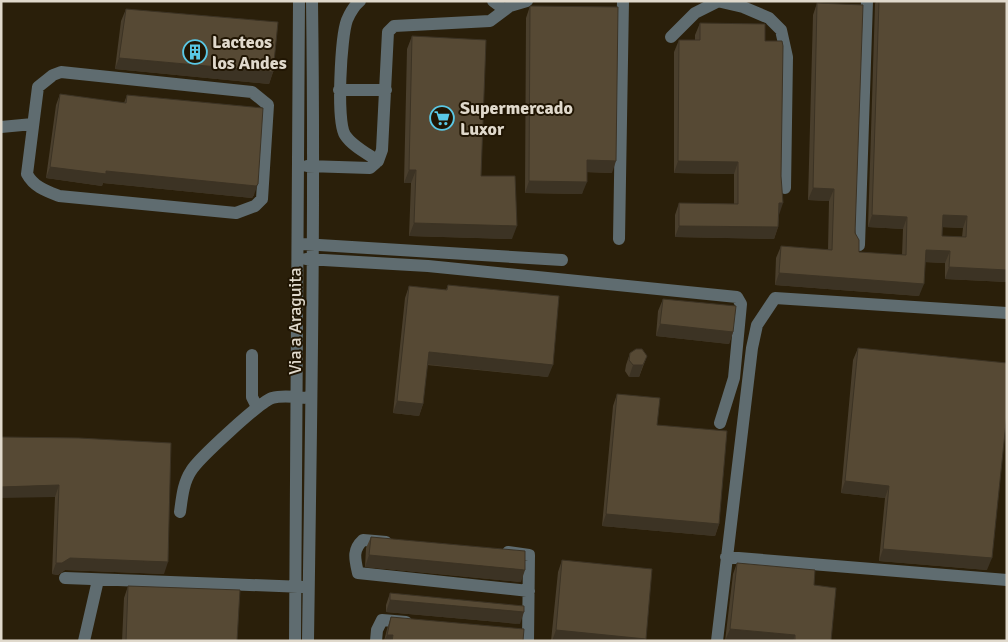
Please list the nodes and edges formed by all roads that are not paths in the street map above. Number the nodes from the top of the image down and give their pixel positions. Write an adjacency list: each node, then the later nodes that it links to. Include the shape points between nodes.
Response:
1 (298, 1): 16 (street, Via a Araguita)
2 (312, 1): 17 (street, Via a Araguita)
3 (360, 1): 11 (street, via 346,22)
4 (493, 1): 9 (street)
5 (527, 1): 9 (street)
6 (623, 1): 19 (street)
7 (867, 1): 22 (street)
8 (717, 2): 10 (street, via 695,13); 18 (street, via 744,7 769,18 781,30 787,57)
9 (506, 6): 12 (street, via 490,21 394,26 388,32)
10 (672, 37)
11 (340, 90): 12 (street); 15 (street, via 345,134)
12 (386, 90): 15 (street, via 382,150)
13 (32, 124): 13 (street, via 27,174 31,182 59,196 236,213 262,200 268,106 252,92 61,72 38,87); 14 (street)
14 (1, 127)
15 (378, 161): 17 (street, via 370,168)
16 (299, 165): 17 (street); 20 (street, Via a Araguita)
17 (314, 167): 21 (street, Via a Araguita)
18 (785, 188)
19 (619, 239)
20 (298, 244): 21 (street); 23 (street, Via a Araguita)
21 (312, 245): 24 (street, Via a Araguita); 25 (street)
22 (859, 245)
23 (298, 258): 24 (street); 28 (street, Via a Araguita)
24 (313, 259): 29 (street, Via a Araguita); 31 (street, via 428,266 736,297 741,304 734,378)
25 (562, 260)
26 (1007, 314): 35 (street, via 775,298 758,325 752,348)
27 (252, 354): 30 (street, via 252,397)
28 (298, 397): 29 (street); 30 (street, via 271,399); 39 (street, Via a Araguita)
29 (312, 399): 39 (street, Via a Araguita)
30 (257, 407): 32 (street, via 192,469 185,483)
31 (720, 423)
32 (180, 512)
33 (402, 543): 40 (street, via 363,540 356,546 354,556 358,573)
34 (492, 551): 40 (street, via 529,555)
35 (726, 557): 38 (street); 47 (street)
36 (65, 578): 37 (street)
37 (98, 580): 39 (street); 43 (street)
38 (1007, 580)
39 (302, 587): 44 (street, Via a Araguita); 45 (street, Via a Araguita)
40 (529, 591): 42 (street)
41 (415, 622): 46 (street, via 382,620)
42 (525, 635)
43 (84, 641)
44 (295, 641)
45 (308, 641)
46 (376, 641)
47 (717, 641)

